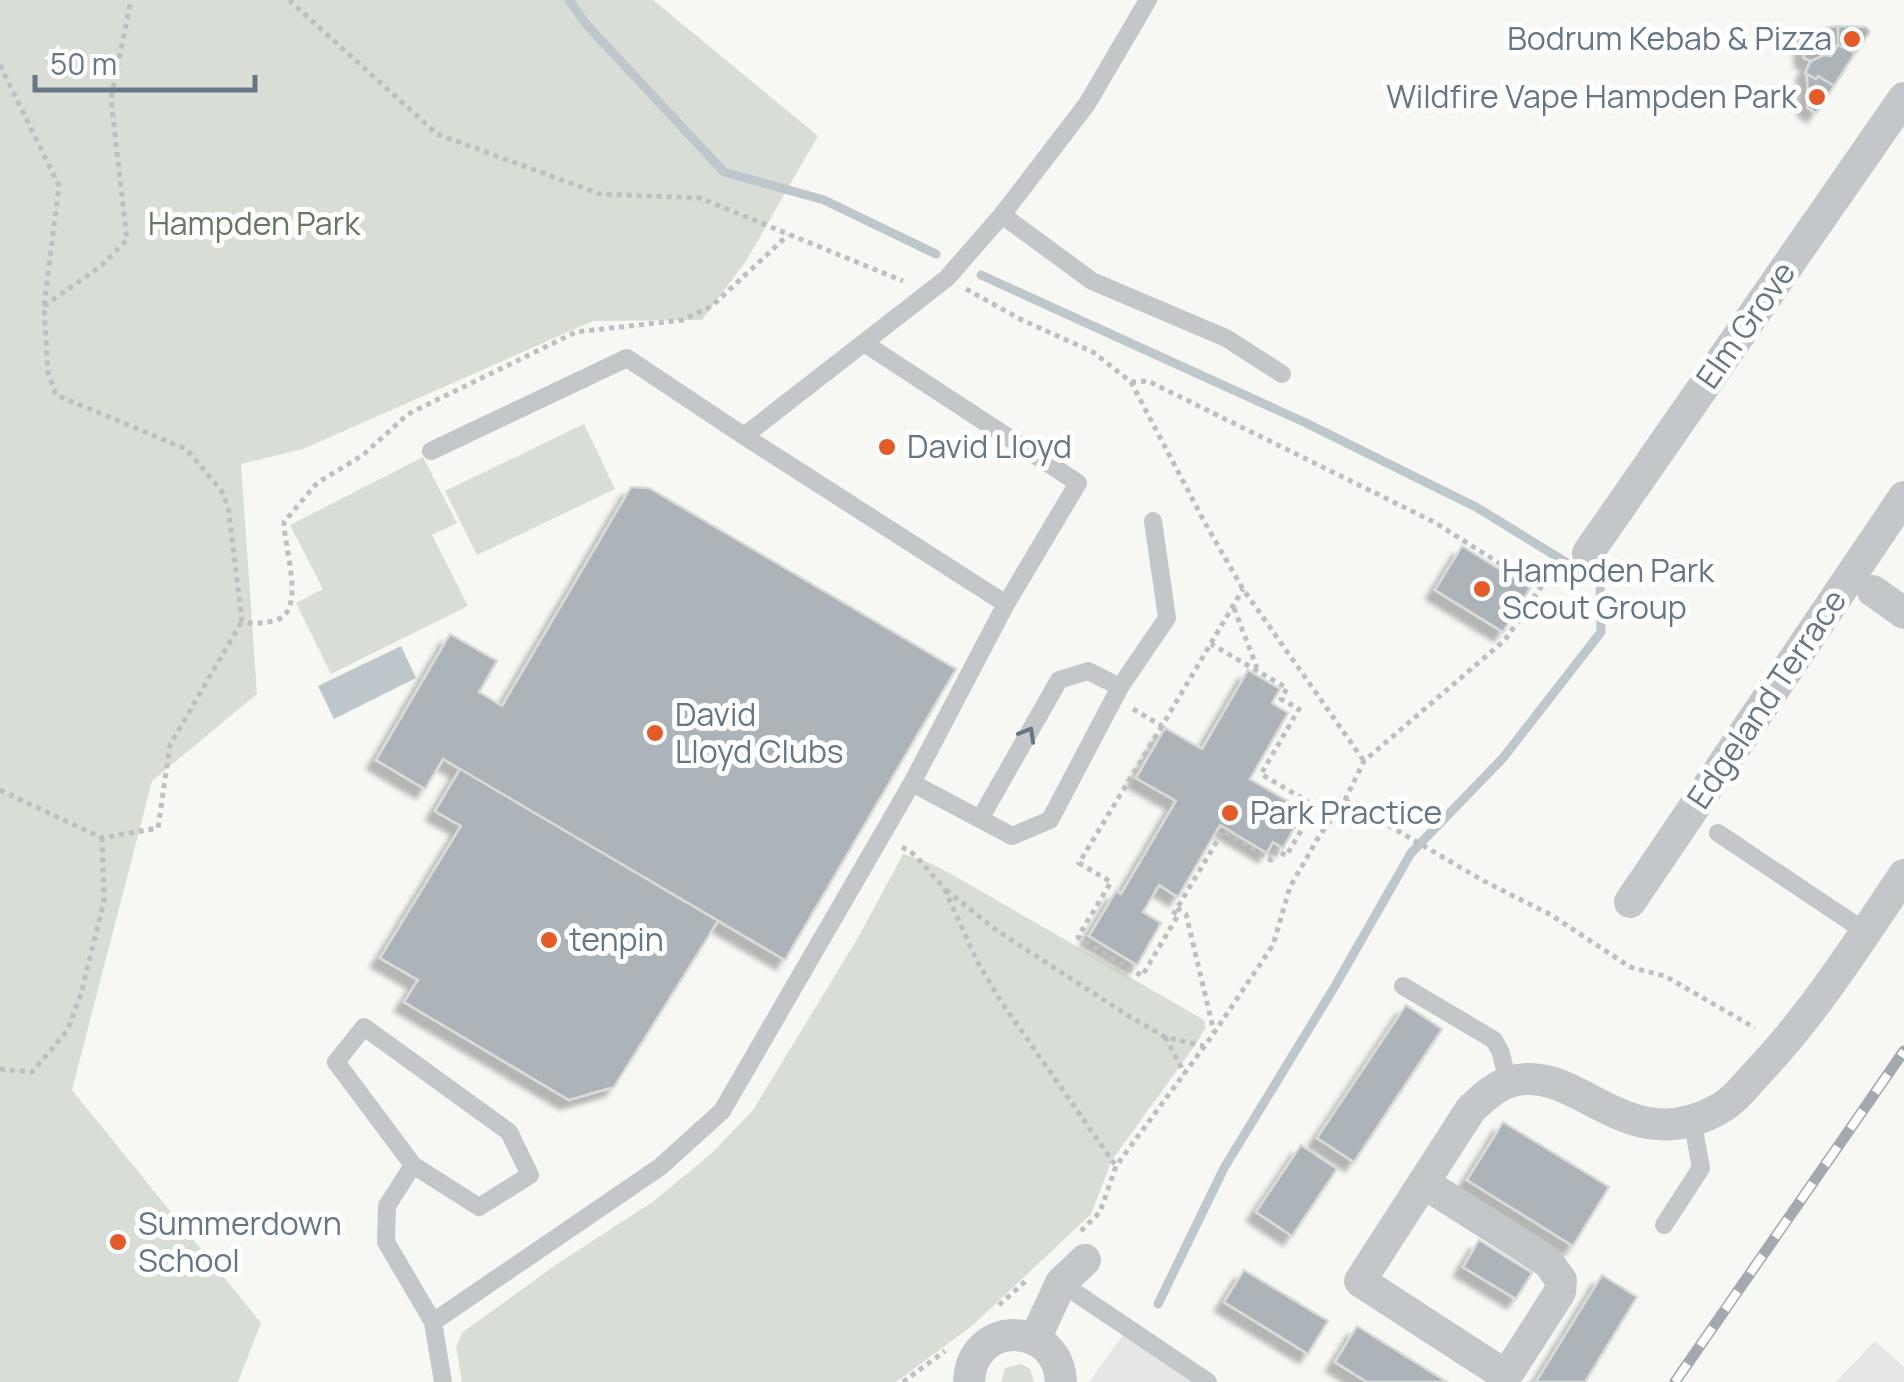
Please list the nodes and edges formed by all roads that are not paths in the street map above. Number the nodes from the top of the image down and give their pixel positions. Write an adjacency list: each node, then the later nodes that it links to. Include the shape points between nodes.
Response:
1 (1148, 0): 3 (lane, via 1087,104)
2 (1904, 98): 10 (street, Elm Grove)
3 (1002, 215): 4 (lane, via 941,282); 5 (lane, via 1092,281 1226,338)
4 (864, 342): 6 (lane); 12 (lane, via 1078,483)
5 (1282, 374)
6 (744, 436): 7 (lane, via 627,358); 12 (lane)
7 (431, 451)
8 (1904, 496): 19 (street, Edgeland Terrace)
9 (1153, 522): 14 (lane, via 1167,618)
10 (1588, 553)
11 (1873, 591): 13 (street)
12 (1006, 604): 15 (lane)
13 (1904, 613)
14 (1117, 693): 16 (lane, via 1050,820 1012,836); 16 (lane, one-way to 14, via 1059,680 1088,671)
15 (912, 783): 16 (lane); 29 (lane, via 722,1111 660,1166)
16 (980, 819)
17 (1718, 833): 20 (lane)
18 (1904, 874): 20 (street)
19 (1630, 902)
20 (1866, 932): 23 (street, via 1782,1047 1720,1108)
21 (1403, 986): 22 (lane, via 1494,1040)
22 (1508, 1082): 23 (street, via 1552,1084 1644,1124); 25 (street, via 1472,1109)
23 (1692, 1119): 26 (lane, via 1701,1168)
24 (414, 1164): 24 (lane, via 336,1062 364,1027 509,1132 530,1175 479,1207); 29 (lane, via 388,1206 386,1242)
25 (1424, 1183): 25 (street, via 1360,1281 1497,1370 1510,1370 1538,1331 1561,1280 1548,1262)
26 (1664, 1225)
27 (1083, 1246): 28 (street)
28 (1061, 1283): 30 (street); 34 (lane)
29 (433, 1322): 31 (lane)
30 (1035, 1339): 32 (street, via 992,1340 972,1362); 33 (street, via 1056,1359)
31 (443, 1382)
32 (969, 1382)
33 (1061, 1382)
34 (1208, 1382)

